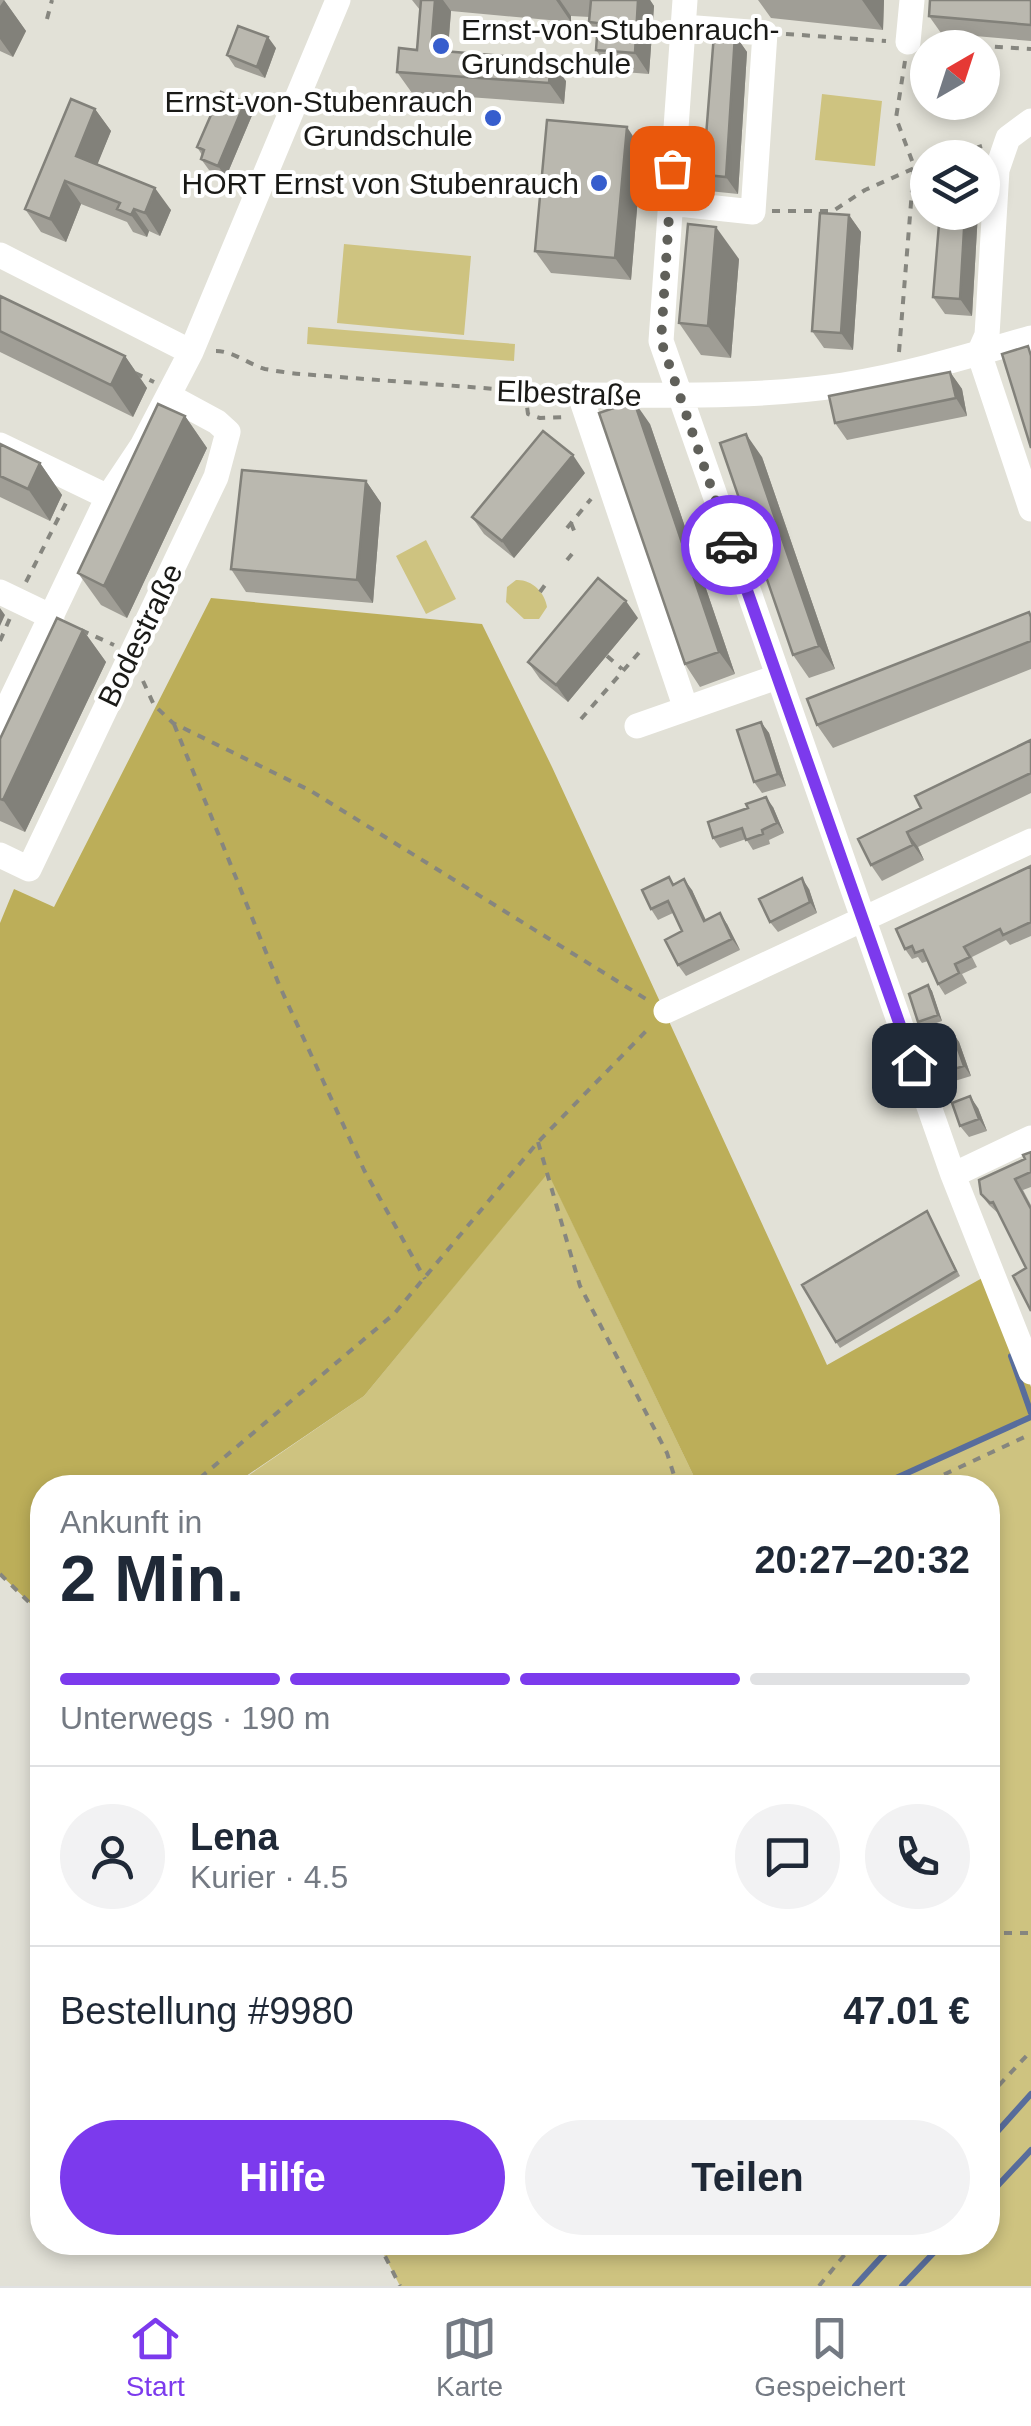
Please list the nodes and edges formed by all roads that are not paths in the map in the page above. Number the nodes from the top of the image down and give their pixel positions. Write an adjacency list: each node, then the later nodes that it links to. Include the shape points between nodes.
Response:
1 (338, 0): 10 (street)
2 (685, 0): 4 (street)
3 (912, 0): 5 (street)
4 (683, 27): 7 (street); 7 (street, via 765,33 752,212)
5 (908, 42)
6 (1031, 121): 11 (street, via 1008,138 997,170 987,335)
7 (669, 203): 13 (street, via 661,341)
8 (0, 255): 10 (street)
9 (1031, 338): 11 (street, Elbestraße)
10 (191, 352): 12 (street)
11 (979, 354): 13 (street, Elbestraße, via 816,388); 16 (street)
12 (170, 393): 15 (street); 26 (street, Bodestraße, via 228,432 216,476 30,868)
13 (680, 396): 19 (street); 21 (street, Elbestraße, via 580,395)
14 (0, 445): 15 (street)
15 (108, 497): 18 (street)
16 (1031, 509)
17 (8, 596): 18 (street)
18 (52, 617): 23 (street)
19 (777, 677): 21 (street); 22 (street)
20 (819, 698): 22 (street)
21 (686, 709): 24 (street)
22 (789, 710): 27 (street)
23 (0, 723)
24 (636, 726)
25 (1031, 840): 27 (street)
26 (0, 855)
27 (861, 919): 28 (street); 30 (street)
28 (666, 1011)
29 (1031, 1138): 30 (street)
30 (953, 1174): 31 (street)
31 (1031, 1372)

